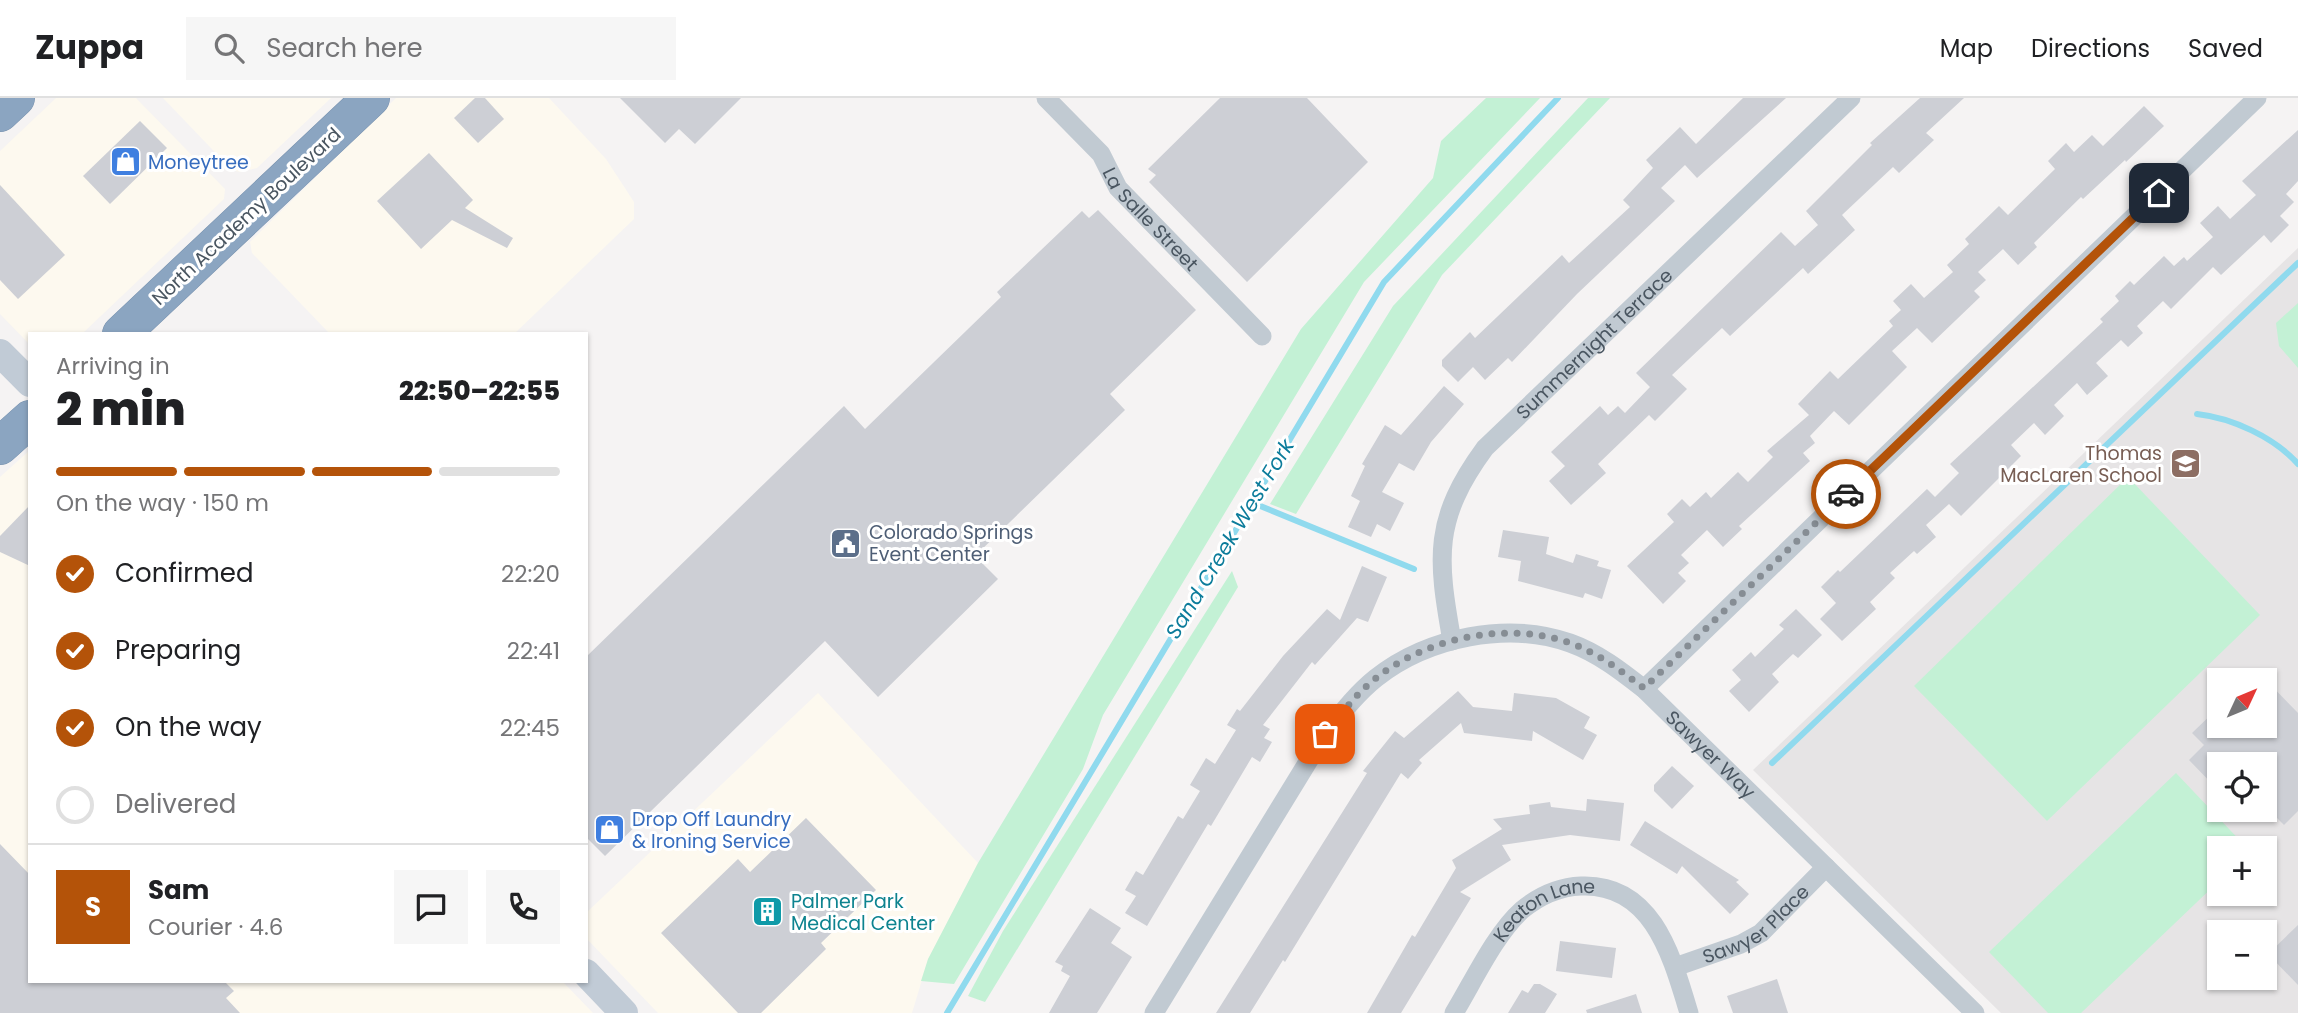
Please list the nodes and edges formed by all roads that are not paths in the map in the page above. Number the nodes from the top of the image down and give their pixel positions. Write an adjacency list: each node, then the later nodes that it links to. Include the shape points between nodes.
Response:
1 (16, 98): 6 (highway)
2 (370, 98): 7 (highway, North Academy Boulevard)
3 (1046, 98): 8 (street, La Salle Street, via 1101,154 1118,188)
4 (1851, 98): 13 (street, Summernight Terrace, via 1485,448 1451,503 1442,541 1441,575)
5 (2257, 98): 14 (street)
6 (0, 113)
7 (123, 332)
8 (1262, 336)
9 (0, 353): 10 (main road)
10 (28, 381)
11 (28, 421): 12 (highway)
12 (0, 446)
13 (1452, 641): 14 (street, Sawyer Way, via 1497,633 1559,640 1608,662); 19 (street, Sawyer Way, via 1411,657 1352,700 1325,734)
14 (1644, 688): 15 (street, Sawyer Way)
15 (1826, 867): 16 (street, Sawyer Place, via 1761,933); 22 (street, Sawyer Way)
16 (1675, 967): 20 (street, Keaton Lane, via 1659,930 1636,903 1603,888 1569,887 1521,911); 21 (street, Keaton Lane)
17 (588, 975): 18 (main road)
18 (624, 1013)
19 (1154, 1013)
20 (1454, 1013)
21 (1689, 1013)
22 (1975, 1013)

